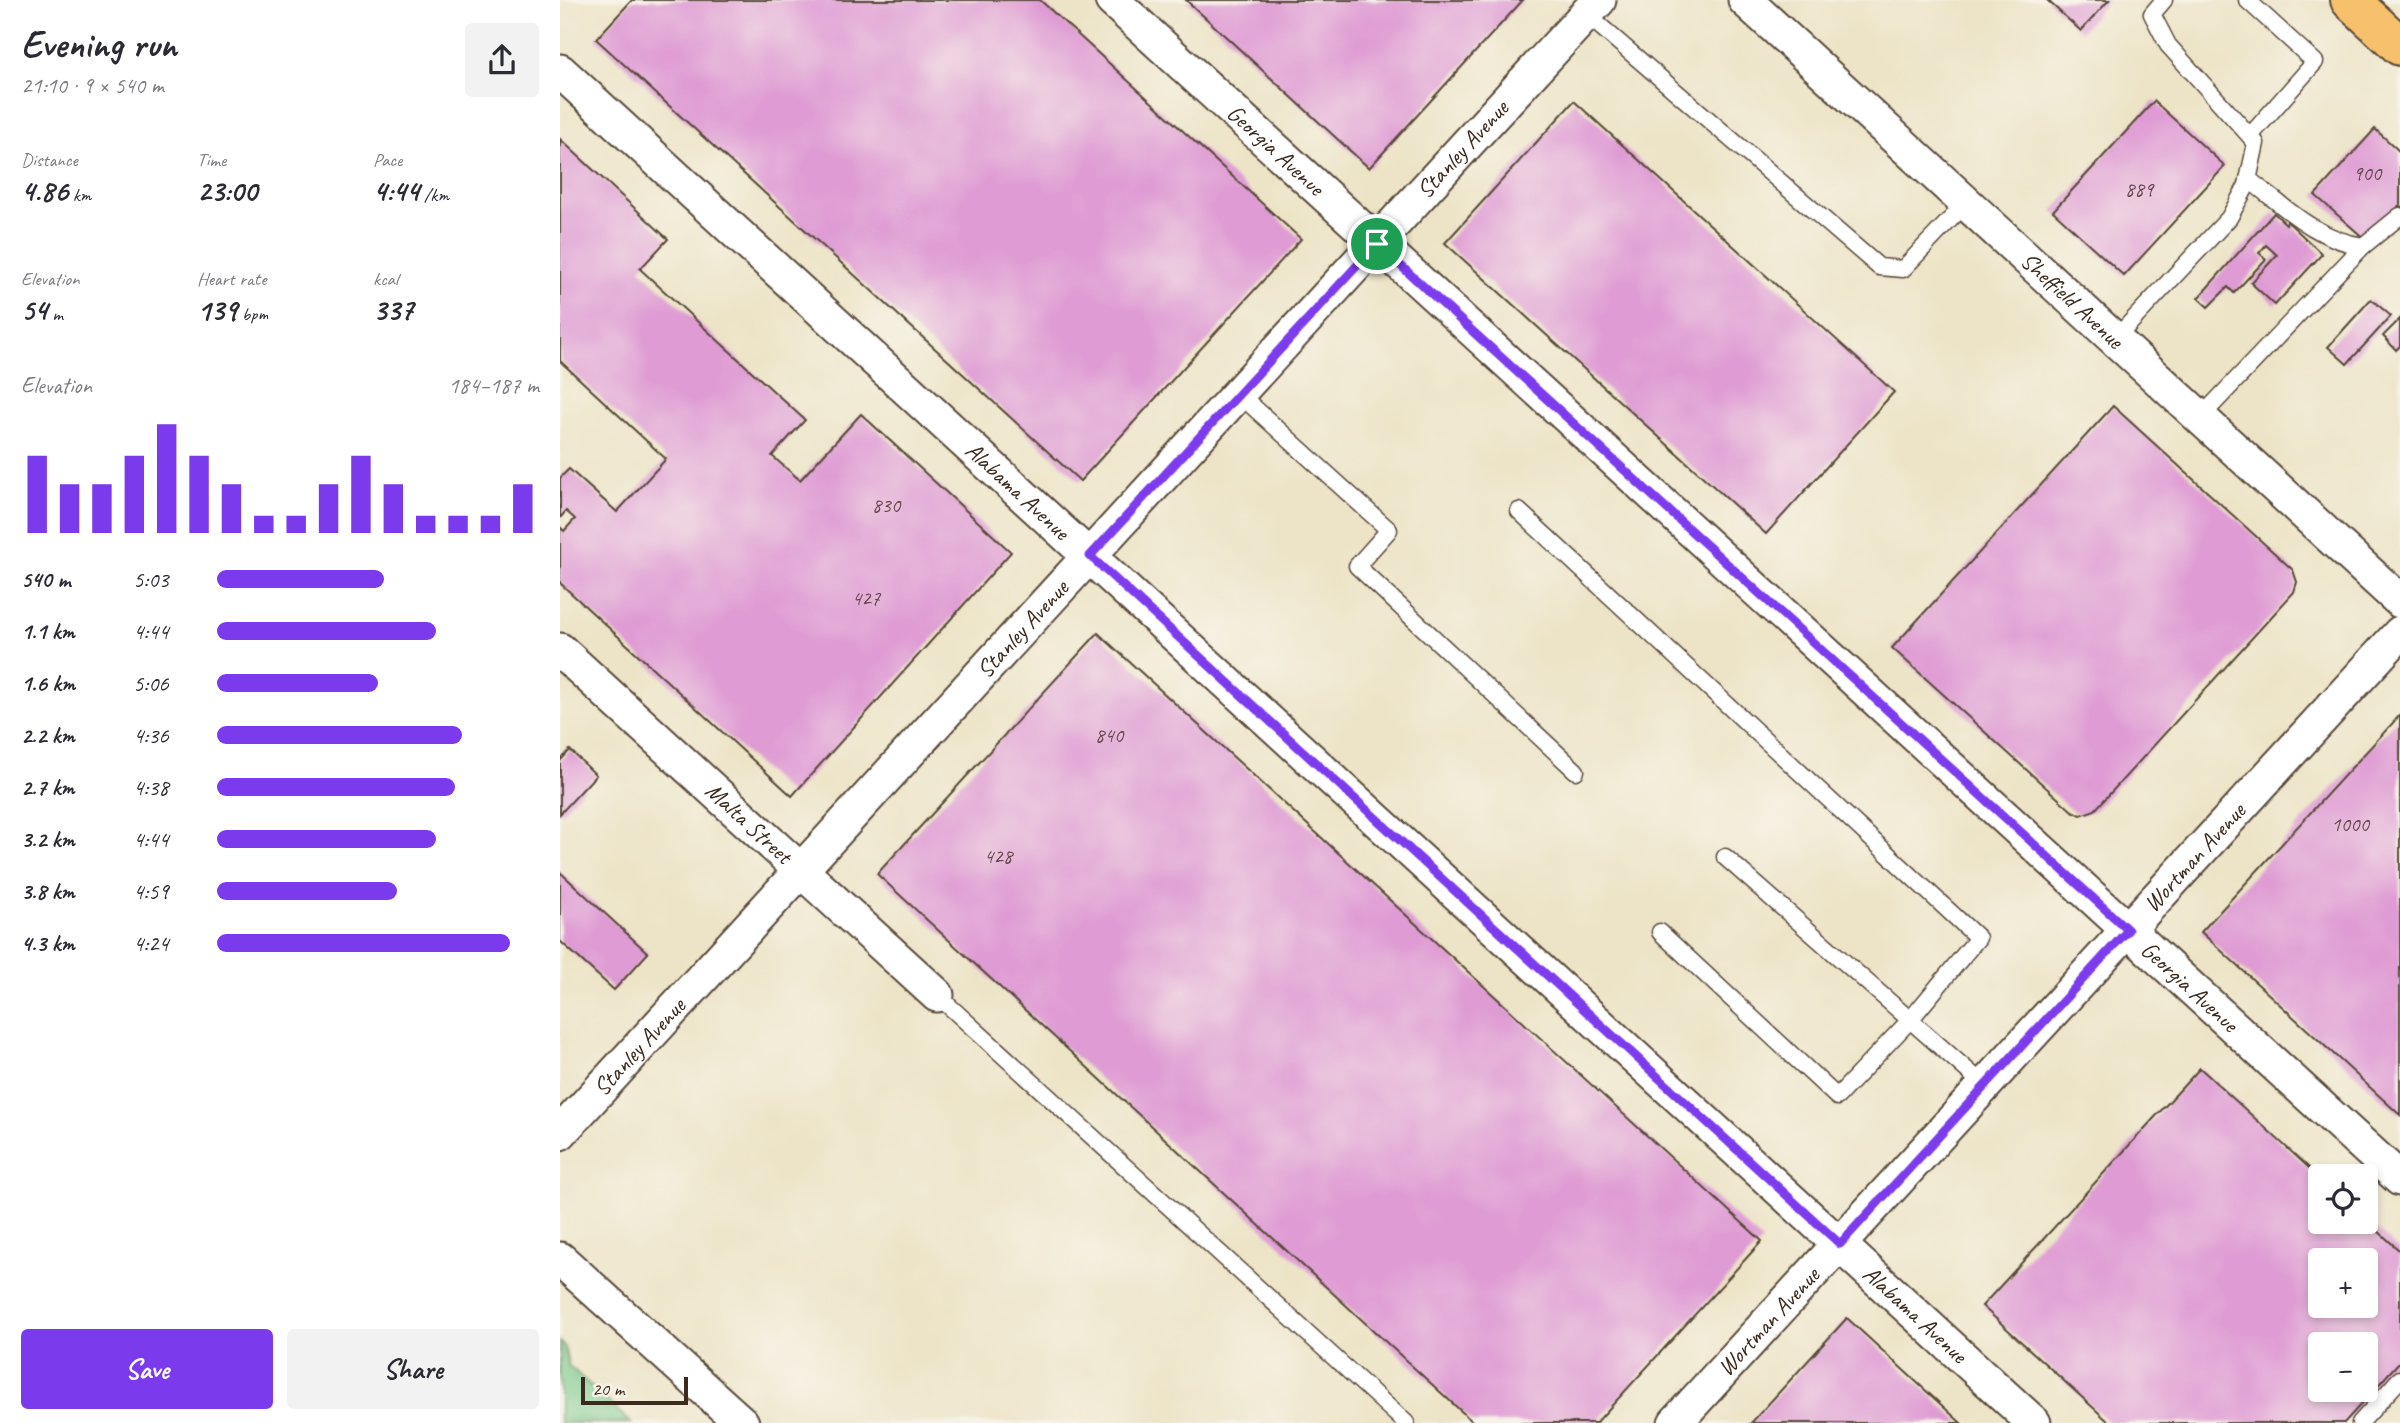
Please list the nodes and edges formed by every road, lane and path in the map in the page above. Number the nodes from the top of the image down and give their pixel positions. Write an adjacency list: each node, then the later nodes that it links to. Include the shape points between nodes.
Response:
1 (1112, 0): 13 (street, Georgia Avenue)
2 (1745, 0): 11 (street, Sheffield Avenue)
3 (2164, 0): 9 (lane, via 2152,14 2168,45)
4 (2247, 0): 9 (lane, via 2315,62)
5 (2350, 0): 7 (main road)
6 (1593, 7): 11 (lane, via 1879,267 1903,269); 13 (street, Stanley Avenue)
7 (2400, 46)
8 (560, 71): 19 (street, Alabama Avenue)
9 (2250, 136): 10 (lane, via 2256,143)
10 (2248, 179): 14 (lane, via 2321,234); 15 (lane, via 2229,218)
11 (1966, 203): 15 (street, Sheffield Avenue)
12 (2400, 216): 14 (lane)
13 (1377, 244): 16 (street, Stanley Avenue); 26 (street, Georgia Avenue)
14 (2363, 246): 17 (lane)
15 (2115, 340): 17 (street, Sheffield Avenue)
16 (1239, 394): 19 (street, Stanley Avenue); 23 (lane, via 1389,530 1357,566)
17 (2200, 418): 20 (street, Sheffield Avenue)
18 (1518, 511): 29 (lane, via 1978,938)
19 (1090, 556): 25 (street, Stanley Avenue); 33 (street, Alabama Avenue)
20 (2400, 601)
21 (2400, 633): 26 (street, Wortman Avenue)
22 (560, 650): 25 (street, Malta Street)
23 (1576, 771)
24 (1725, 857): 29 (lane)
25 (801, 871): 28 (street, Malta Street); 31 (street, Stanley Avenue)
26 (2128, 930): 30 (street, Wortman Avenue); 32 (street, Georgia Avenue)
27 (1660, 932): 29 (lane, via 1837,1097)
28 (937, 995): 37 (lane)
29 (1910, 1020): 30 (lane)
30 (1985, 1086): 33 (street, Wortman Avenue)
31 (560, 1133)
32 (2400, 1179)
33 (1840, 1244): 38 (street, Wortman Avenue); 39 (street, Alabama Avenue)
34 (560, 1259): 36 (street)
35 (2400, 1379): 40 (lane)
36 (742, 1423)
37 (1406, 1423)
38 (1675, 1423)
39 (2034, 1423)
40 (2360, 1423)

